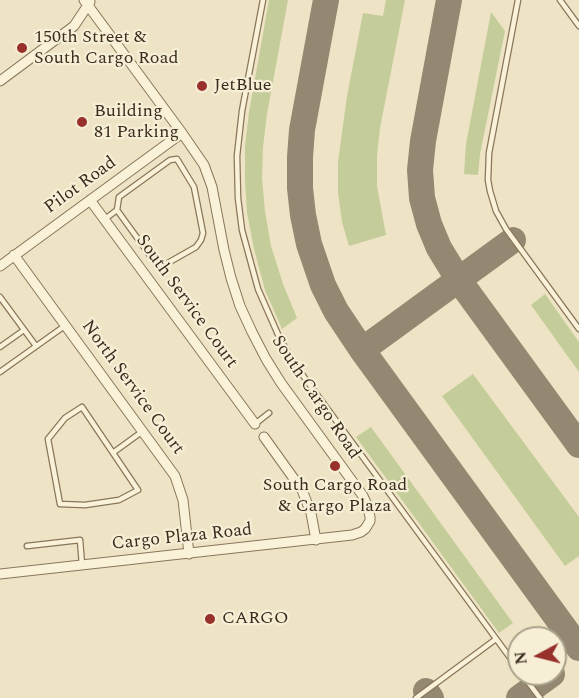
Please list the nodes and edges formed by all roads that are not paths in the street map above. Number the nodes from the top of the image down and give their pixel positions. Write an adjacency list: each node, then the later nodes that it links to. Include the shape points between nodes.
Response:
1 (263, 0): 33 (lane, via 237,156 242,230 258,289 297,366)
2 (518, 0): 18 (lane, via 489,153 490,191 506,229)
3 (560, 0): 5 (lane)
4 (88, 2): 6 (street, via 74,26); 7 (street, South Cargo Road)
5 (579, 26)
6 (0, 81)
7 (182, 133): 8 (street, Pilot Road); 27 (street, South Cargo Road, via 208,172 227,264 252,332 277,378 366,502 370,521)
8 (90, 200): 10 (street, South Service Court); 11 (street, Pilot Road)
9 (117, 210): 9 (lane, via 159,268 196,247 201,240 195,187 177,159 119,197); 10 (lane)
10 (105, 219): 23 (street, South Service Court)
11 (14, 255): 12 (street, Pilot Road); 16 (street, North Service Court)
12 (0, 266)
13 (0, 297): 14 (lane)
14 (7, 306): 15 (lane); 17 (lane)
15 (0, 311)
16 (66, 325): 19 (lane); 24 (street, North Service Court)
17 (24, 330): 19 (lane); 20 (lane)
18 (579, 330)
19 (36, 346): 21 (lane)
20 (0, 347)
21 (0, 372)
22 (269, 413): 23 (lane)
23 (255, 424)
24 (143, 431): 26 (lane); 30 (street, North Service Court, via 177,481)
25 (264, 437): 28 (street, via 302,490)
26 (114, 452): 26 (lane, via 82,407 65,418 48,439 60,504 119,500 138,490)
27 (365, 529): 28 (street, Cargo Plaza Road, via 352,535)
28 (316, 540): 30 (street, Cargo Plaza Road)
29 (27, 546): 31 (lane, via 80,540)
30 (189, 554): 31 (street, Cargo Plaza Road)
31 (82, 565): 32 (street, Cargo Plaza Road)
32 (0, 574)
33 (496, 639): 34 (lane); 35 (lane)
34 (507, 654)
35 (416, 698)

